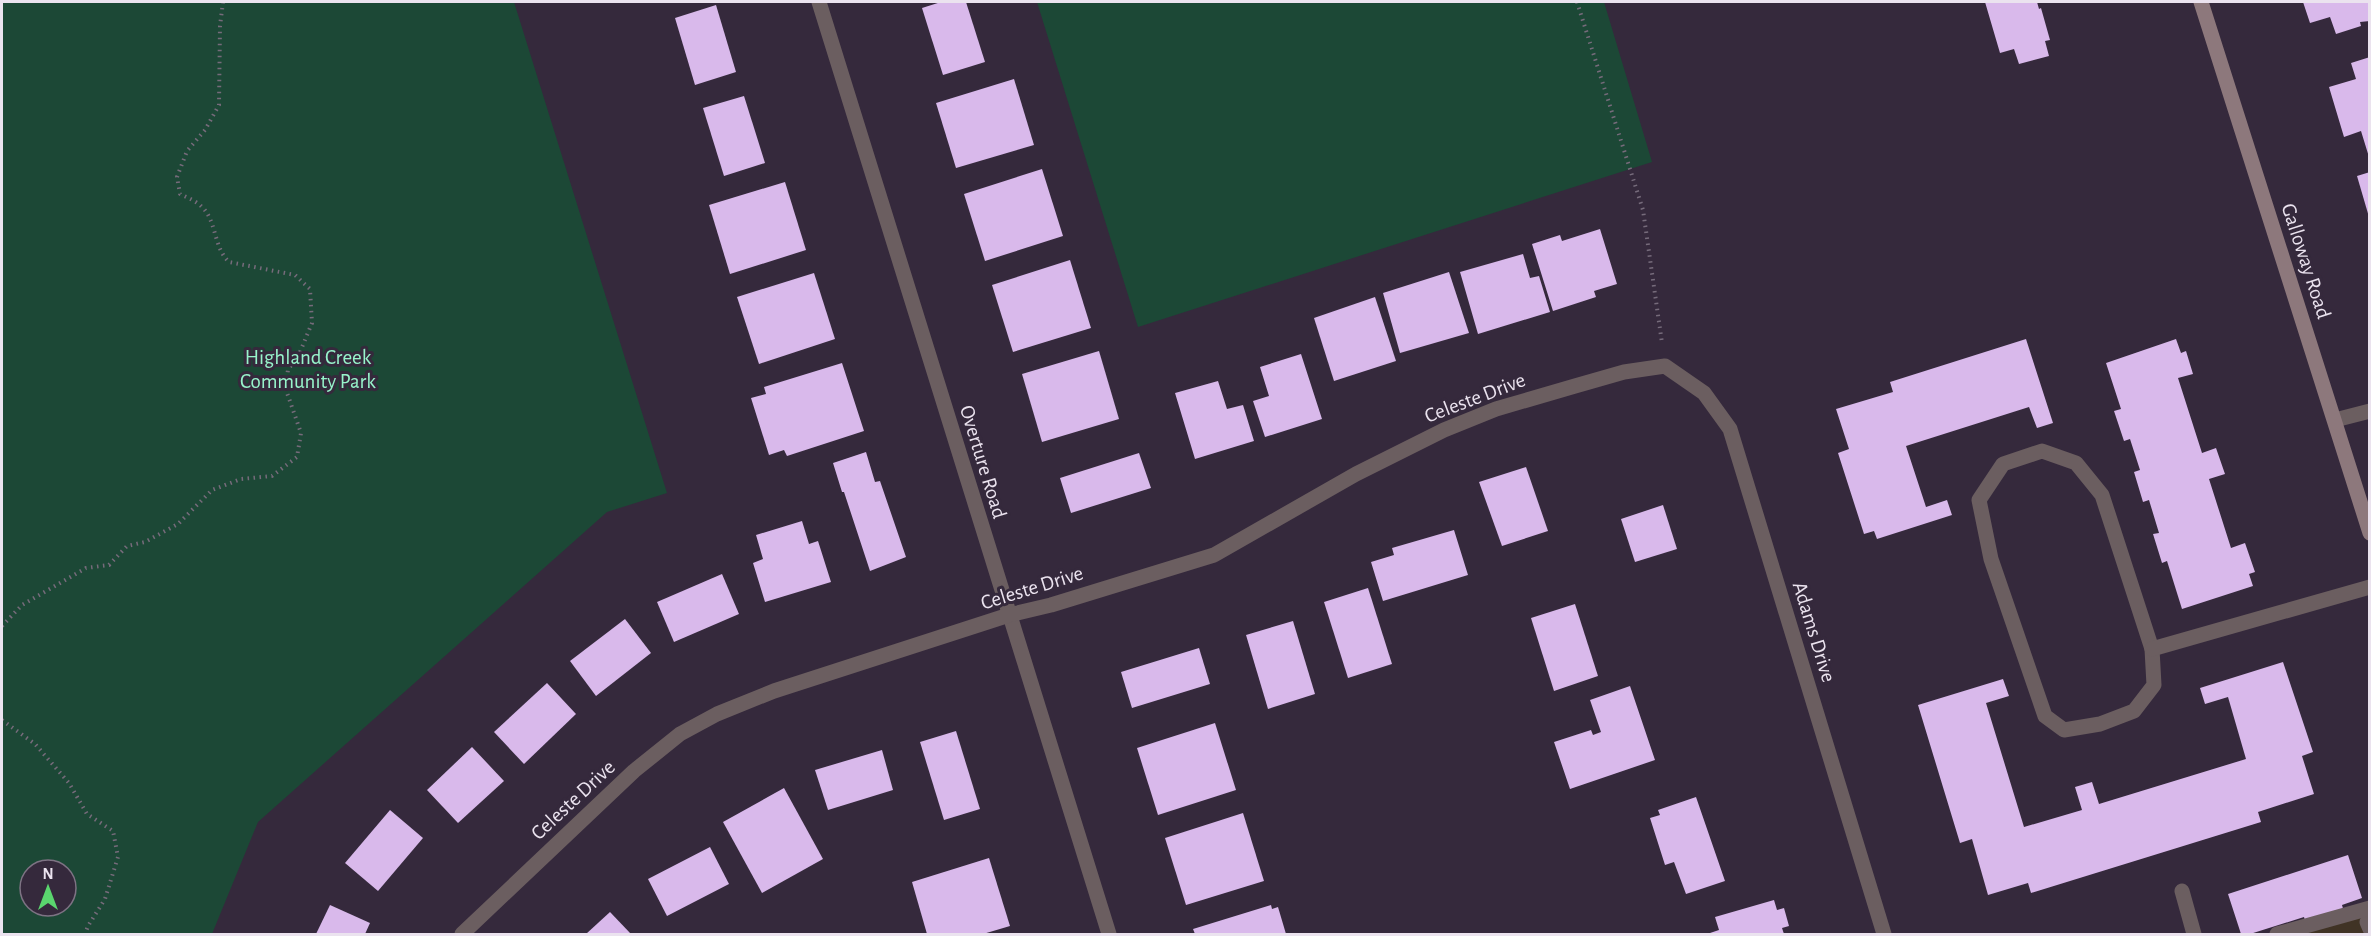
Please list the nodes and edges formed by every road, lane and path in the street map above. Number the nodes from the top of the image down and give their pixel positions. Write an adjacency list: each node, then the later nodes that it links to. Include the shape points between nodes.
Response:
1 (223, 2): 11 (path, via 219,105 187,151 177,177 180,194 201,205 222,256 229,262 295,275 310,289 312,323 288,370 285,387 301,433 297,457 272,477 241,479 212,490 177,524 145,542 127,546 109,566 86,568 22,605)
2 (819, 2): 10 (street, Overture Road)
3 (1577, 2): 5 (path, via 1643,210)
4 (2201, 2): 7 (street, Galloway Road)
5 (1665, 366): 10 (street, Celeste Drive, via 1624,372 1496,409 1356,474 1214,555); 19 (street, Adams Drive, via 1704,393 1730,429)
6 (2370, 411): 7 (street)
7 (2335, 420): 8 (street, Galloway Road)
8 (2370, 533)
9 (2370, 587): 12 (street)
10 (1009, 615): 17 (street, Celeste Drive, via 774,692 717,714 680,734 634,771); 18 (street, Overture Road)
11 (2, 626)
12 (2152, 649): 12 (street, via 2102,495 2076,463 2042,451 2003,464 1979,500 1990,559 2044,716 2064,730 2100,724 2134,711 2154,685)
13 (2, 720): 16 (path, via 35,744 69,783 87,814 113,831 118,857 105,899)
14 (2181, 891): 20 (street)
15 (2369, 919): 21 (street)
16 (85, 934)
17 (462, 934)
18 (1109, 934)
19 (1884, 934)
20 (2194, 934)
21 (2277, 934)

